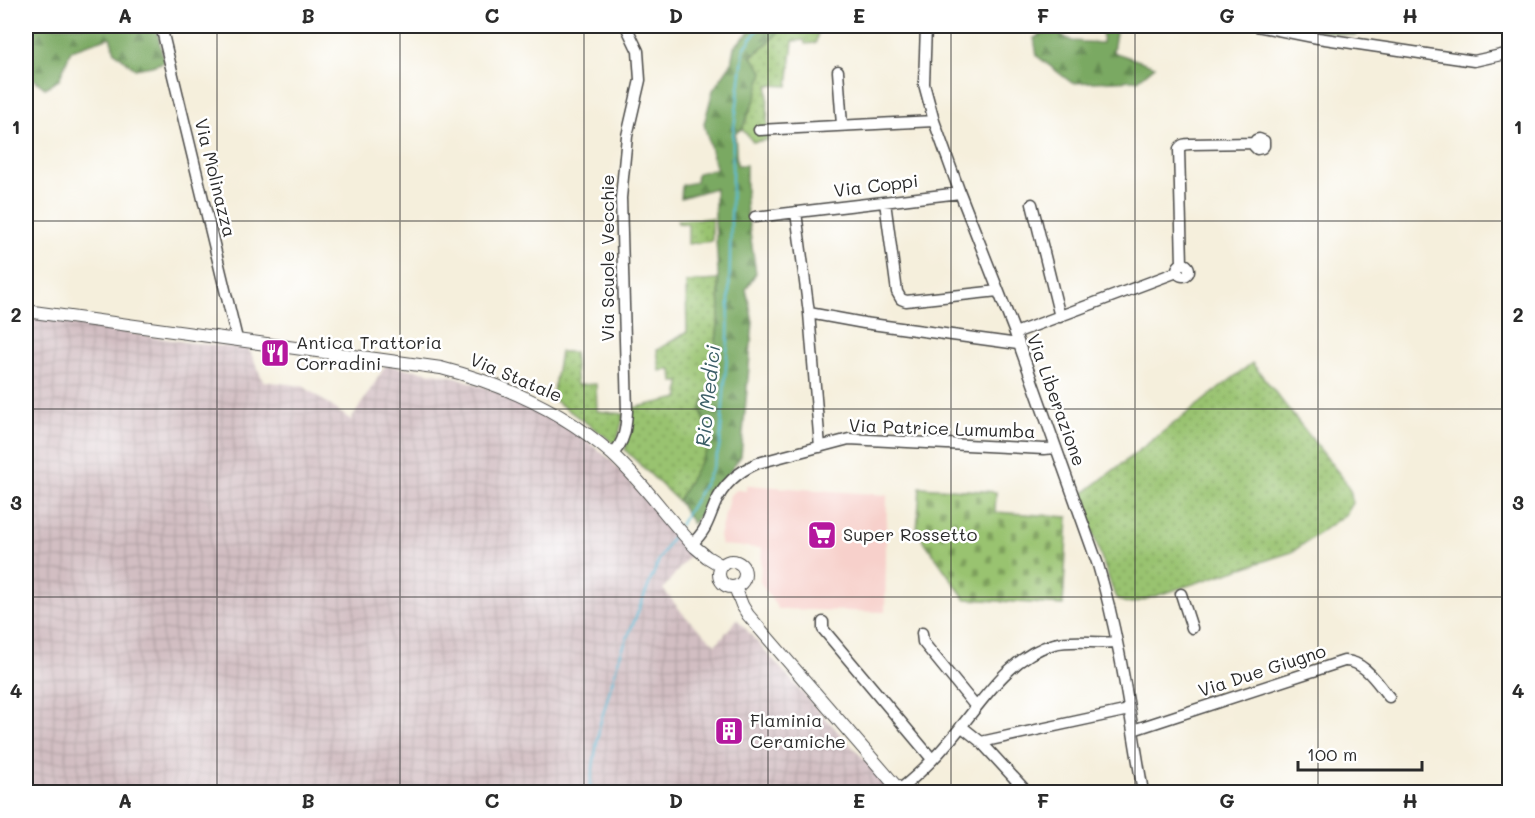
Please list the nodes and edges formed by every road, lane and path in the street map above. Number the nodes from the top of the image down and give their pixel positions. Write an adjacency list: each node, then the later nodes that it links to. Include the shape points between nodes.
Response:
1 (161, 26): 21 (street, Via Molinazza)
2 (626, 26): 25 (street, Via Scuole Vecchie, via 638,51 639,80 627,136 621,198 627,411 621,444)
3 (926, 26): 7 (street, Via Liberazione, via 924,84)
4 (1257, 26): 5 (street, via 1474,61)
5 (1509, 53)
6 (838, 71): 8 (street)
7 (934, 121): 8 (street); 11 (street, Via Liberazione)
8 (842, 125): 9 (street)
9 (759, 130)
10 (1254, 143): 19 (street, via 1180,147 1179,268)
11 (960, 193): 12 (street, Via Coppi); 16 (street, Via Liberazione)
12 (885, 202): 14 (street, Via Coppi); 16 (street, via 901,298 906,301)
13 (1032, 204): 19 (street)
14 (795, 212): 15 (street, Via Coppi); 18 (street)
15 (755, 217)
16 (998, 291): 20 (street, Via Liberazione)
17 (26, 311): 21 (main road, Via Statale)
18 (809, 313): 22 (street); 23 (street)
19 (1060, 317): 20 (street)
20 (1015, 333): 22 (street, Via Liberazione)
21 (237, 339): 25 (main road, Via Statale, via 441,368 471,376 507,389 573,423)
22 (1018, 344): 24 (street, Via Liberazione)
23 (820, 447): 24 (street, Via Patrice Lumumba, via 854,439); 26 (street, Via Patrice Lumumba, via 745,469 720,494 705,529)
24 (1056, 448): 33 (street, Via Liberazione, via 1098,565)
25 (612, 454): 26 (main road, Via Statale)
26 (689, 540): 27 (main road, Via Statale)
27 (722, 566): 28 (main road, Via Statale, via 721,580); 28 (main road, Via Statale, via 733,561 744,567 745,578)
28 (735, 587): 41 (main road, Via Statale, via 748,615)
29 (1181, 594): 31 (street)
30 (823, 622): 40 (street, via 823,629)
31 (1192, 628)
32 (922, 633): 35 (street, via 923,642)
33 (1118, 642): 35 (street, via 1065,642 1038,650 1013,667); 36 (street, Via Liberazione)
34 (1389, 697): 38 (street, Via Due Giugno, via 1363,667 1344,661)
35 (976, 707): 37 (street)
36 (1129, 710): 38 (street, Via Liberazione); 39 (street)
37 (961, 726): 39 (street); 40 (street)
38 (1133, 730): 43 (street, Via Liberazione)
39 (981, 742): 42 (street)
40 (932, 759): 41 (street)
41 (900, 791)
42 (1027, 792)
43 (1143, 792)

